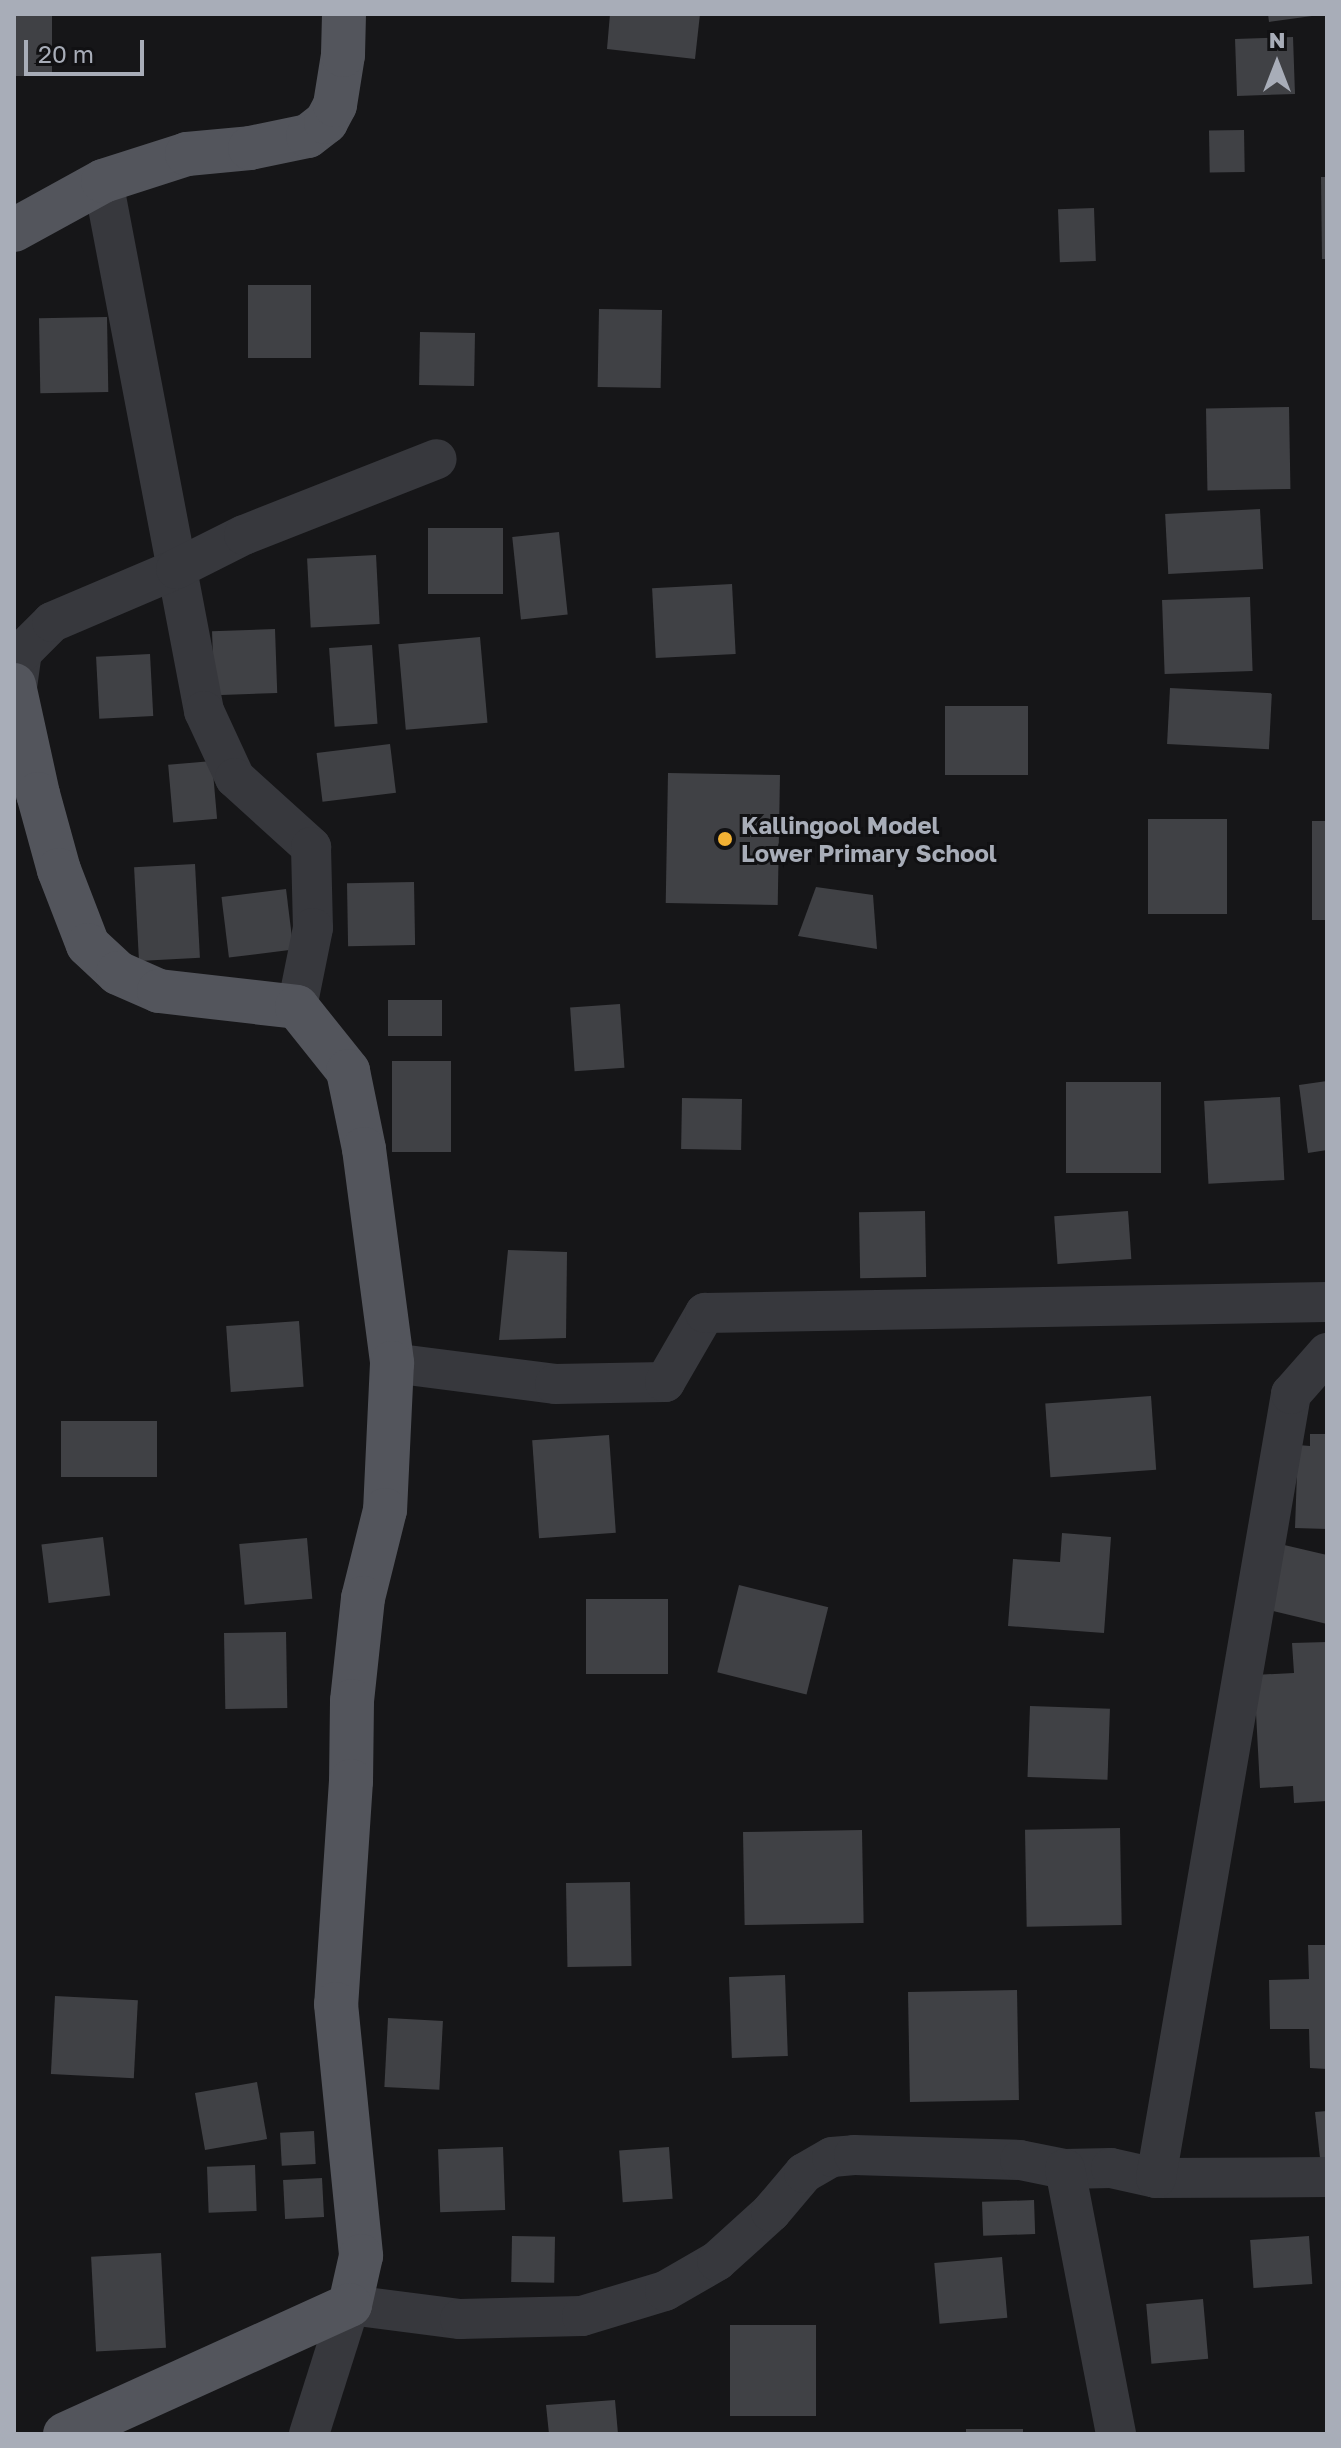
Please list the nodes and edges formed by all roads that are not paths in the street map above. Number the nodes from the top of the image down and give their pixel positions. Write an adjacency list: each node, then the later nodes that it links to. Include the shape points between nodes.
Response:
1 (344, 14): 2 (main road, via 335,105 326,122 308,136 187,154)
2 (103, 181): 3 (main road); 5 (street)
3 (14, 230)
4 (437, 459): 5 (street, via 244,535)
5 (176, 569): 6 (street, via 52,622 22,652); 7 (street, via 204,711 235,778 311,847 313,928)
6 (16, 686): 7 (main road, via 59,870 88,945 118,973 159,991)
7 (297, 1007): 10 (main road, via 348,1071 364,1149)
8 (1327, 1302): 10 (street, via 705,1313 665,1382 555,1384)
9 (1327, 1353): 13 (street, via 1291,1394)
10 (392, 1363): 14 (main road, via 385,1510 363,1598 352,1701 336,2004 361,2256)
11 (1065, 2169): 13 (street, via 1111,2168); 14 (street, via 1020,2160 832,2157 804,2173 717,2261 665,2291 582,2316 460,2319); 17 (street)
12 (1327, 2177): 13 (street)
13 (1156, 2178)
14 (350, 2305): 15 (main road); 16 (street)
15 (65, 2434)
16 (309, 2434)
17 (1116, 2434)

